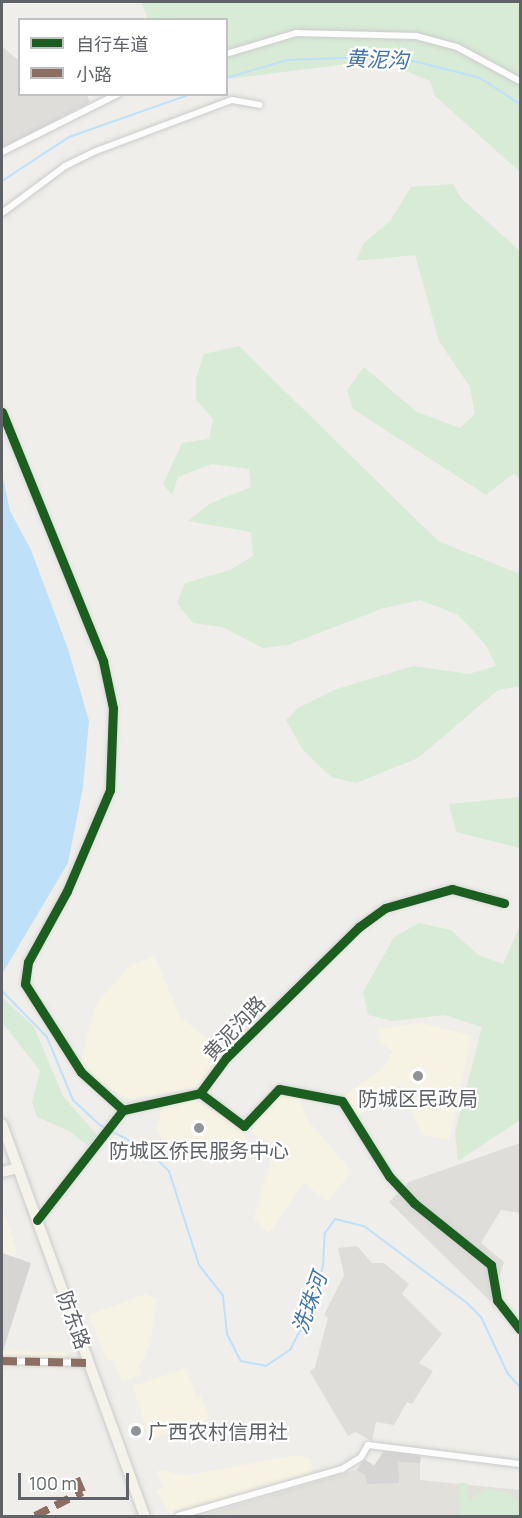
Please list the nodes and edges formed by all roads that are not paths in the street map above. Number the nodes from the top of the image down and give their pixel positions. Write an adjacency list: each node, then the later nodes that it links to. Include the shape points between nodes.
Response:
1 (228, 53): 2 (street, via 296,33 416,36 457,47)
2 (520, 81)
3 (114, 96): 5 (street)
4 (260, 105): 6 (street, via 232,100 96,151 65,166)
5 (2, 152)
6 (2, 213)
7 (2, 412): 10 (street, via 103,661 113,708 110,790 67,891 28,962 25,984 81,1072)
8 (504, 903): 9 (street, 黄泥沟路, via 452,889 385,908 226,1058)
9 (200, 1093): 10 (street); 15 (street, via 244,1126 279,1089 342,1101 389,1176 414,1203 491,1265 497,1300)
10 (123, 1110): 14 (street)
11 (2, 1124): 12 (main road, 防东路)
12 (18, 1168): 13 (main road); 14 (main road, 防东路)
13 (2, 1172)
14 (37, 1220): 17 (main road, 防东路)
15 (520, 1329)
16 (2, 1361): 17 (street)
17 (89, 1363): 19 (main road, 防东路)
18 (520, 1464): 20 (street, via 368,1445 361,1457 342,1469)
19 (145, 1516)
20 (178, 1516)

